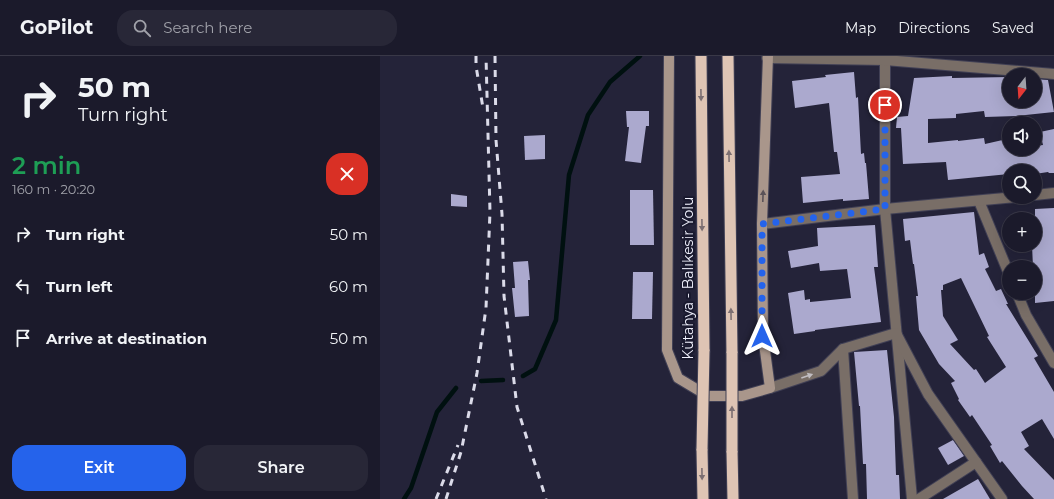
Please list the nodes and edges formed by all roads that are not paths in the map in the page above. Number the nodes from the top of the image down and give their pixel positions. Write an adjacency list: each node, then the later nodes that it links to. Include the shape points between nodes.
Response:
1 (668, 56): 18 (main road, via 668,350 678,378 708,396 742,396)
2 (701, 56): 20 (highway, Kütahya - Balıkesir Yolu, one-way to 20, bridge)
3 (728, 56): 21 (highway, one-way to 3, bridge)
4 (768, 57): 5 (street); 12 (main road, one-way to 4)
5 (885, 58): 6 (street); 11 (street)
6 (1054, 74)
7 (1054, 193): 8 (street)
8 (1042, 194)
9 (1002, 199): 10 (street)
10 (979, 201): 11 (street); 13 (street)
11 (885, 209): 12 (street); 15 (street)
12 (762, 224): 18 (main road, via 762,336)
13 (1003, 260)
14 (1020, 300): 17 (street)
15 (896, 333): 16 (street); 19 (street, via 928,394); 23 (street)
16 (843, 348): 18 (street, one-way to 16, via 821,371); 22 (street)
17 (1054, 363)
18 (770, 388)
19 (976, 462): 24 (street); 25 (street)
20 (703, 499)
21 (733, 499)
22 (853, 499)
23 (912, 499)
24 (919, 499)
25 (1002, 499)

